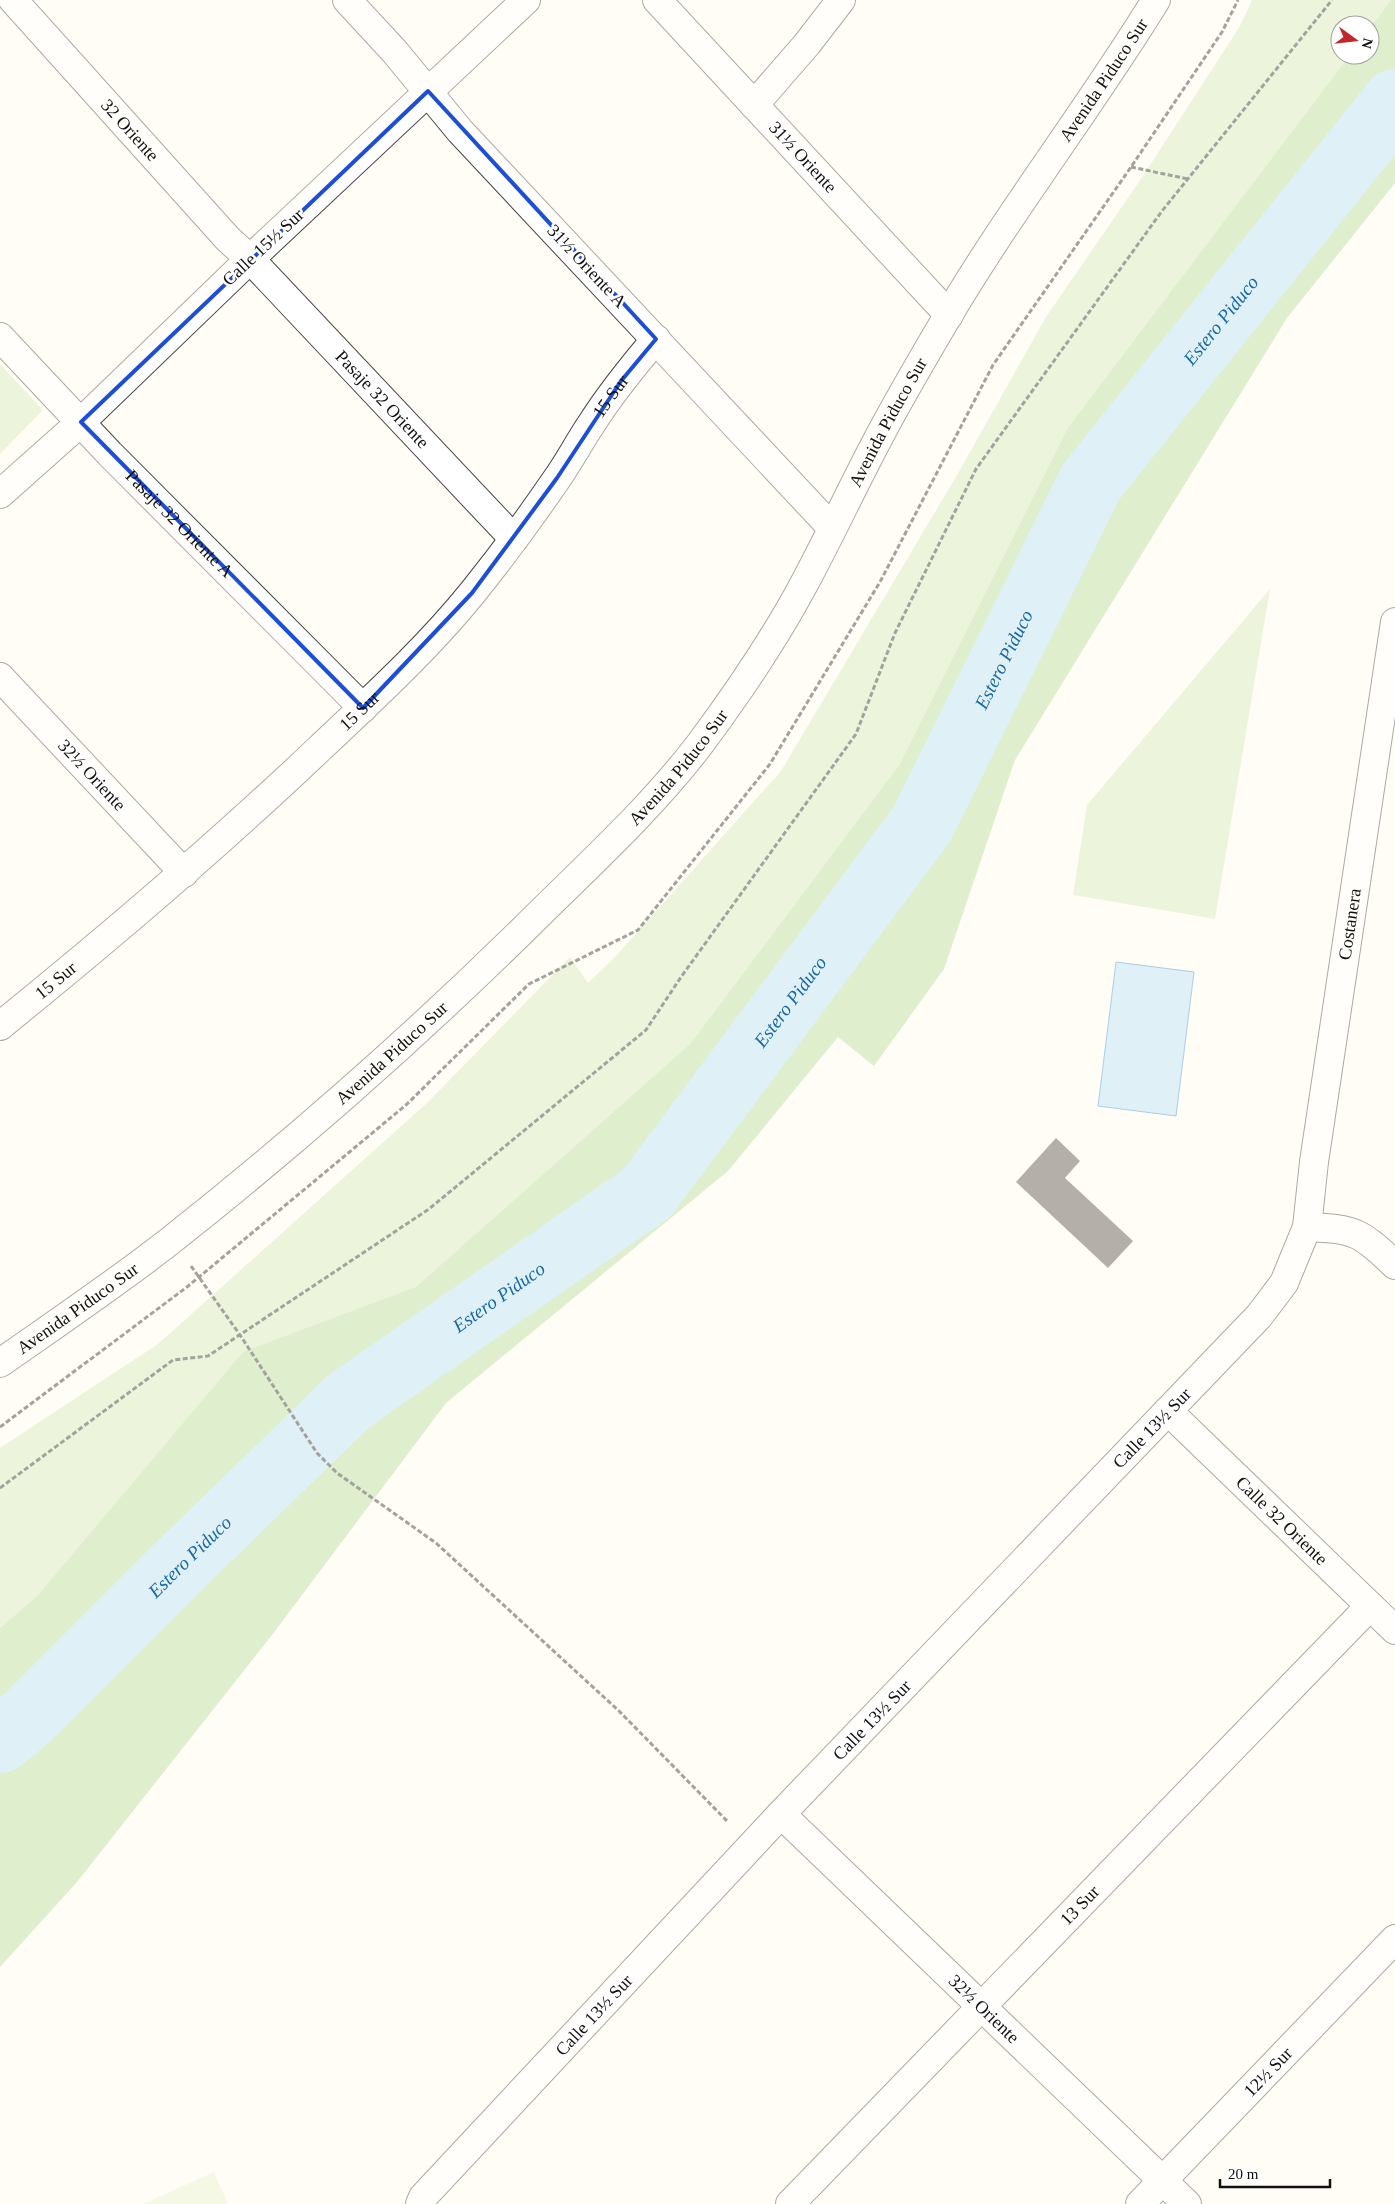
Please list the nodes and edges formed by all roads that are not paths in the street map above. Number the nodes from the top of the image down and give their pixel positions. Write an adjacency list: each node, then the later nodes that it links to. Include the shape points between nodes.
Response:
1 (13, 0): 9 (street, 32 Oriente, via 228,239)
2 (347, 0): 7 (street, 31½ Oriente A)
3 (526, 0): 7 (street, Calle 15½ Sur)
4 (656, 0): 8 (street, 31½ Oriente)
5 (841, 0): 8 (street)
6 (1156, 0): 10 (street, Avenida Piduco Sur)
7 (428, 91): 9 (street, Calle 15½ Sur); 12 (street, 31½ Oriente A, via 460,131)
8 (754, 105): 10 (street, 31½ Oriente)
9 (250, 258): 13 (street, Calle 15½ Sur); 16 (street, Pasaje 32 Oriente)
10 (949, 315): 15 (street, Avenida Piduco Sur, via 888,420)
11 (0, 337): 13 (street, Pasaje 32 Oriente A)
12 (656, 339): 15 (street, 31½ Oriente A); 16 (street, 15 Sur, via 621,381)
13 (81, 422): 14 (street, Calle 15½ Sur); 19 (street, Pasaje 32 Oriente A)
14 (0, 494)
15 (832, 528): 24 (street, Avenida Piduco Sur, via 804,584 738,691 697,748 604,853 348,1095 169,1242)
16 (514, 539): 19 (street, 15 Sur, via 422,650)
17 (1395, 622): 22 (street, Costanera)
18 (0, 677): 20 (street, 32½ Oriente)
19 (363, 708): 20 (street, 15 Sur)
20 (184, 873): 21 (street, 15 Sur)
21 (0, 1026)
22 (1307, 1226): 23 (street, via 1337,1228 1359,1234); 25 (street, Calle 13½ Sur, via 1284,1283 1259,1316)
23 (1395, 1265)
24 (0, 1363)
25 (1168, 1411): 26 (street, Calle 32 Oriente); 28 (street, Calle 13½ Sur)
26 (1370, 1606): 27 (street, Calle 32 Oriente); 30 (street, 13 Sur)
27 (1395, 1630)
28 (781, 1814): 30 (street, 32½ Oriente); 32 (street, Calle 13½ Sur, via 423,2197)
29 (1395, 1939): 31 (street, 12½ Sur)
30 (982, 2006): 31 (street, 32½ Oriente); 33 (street, 13 Sur)
31 (1163, 2181): 34 (street, 12½ Sur); 35 (street, 32½ Oriente)
32 (420, 2204)
33 (790, 2204)
34 (1140, 2204)
35 (1187, 2204)

